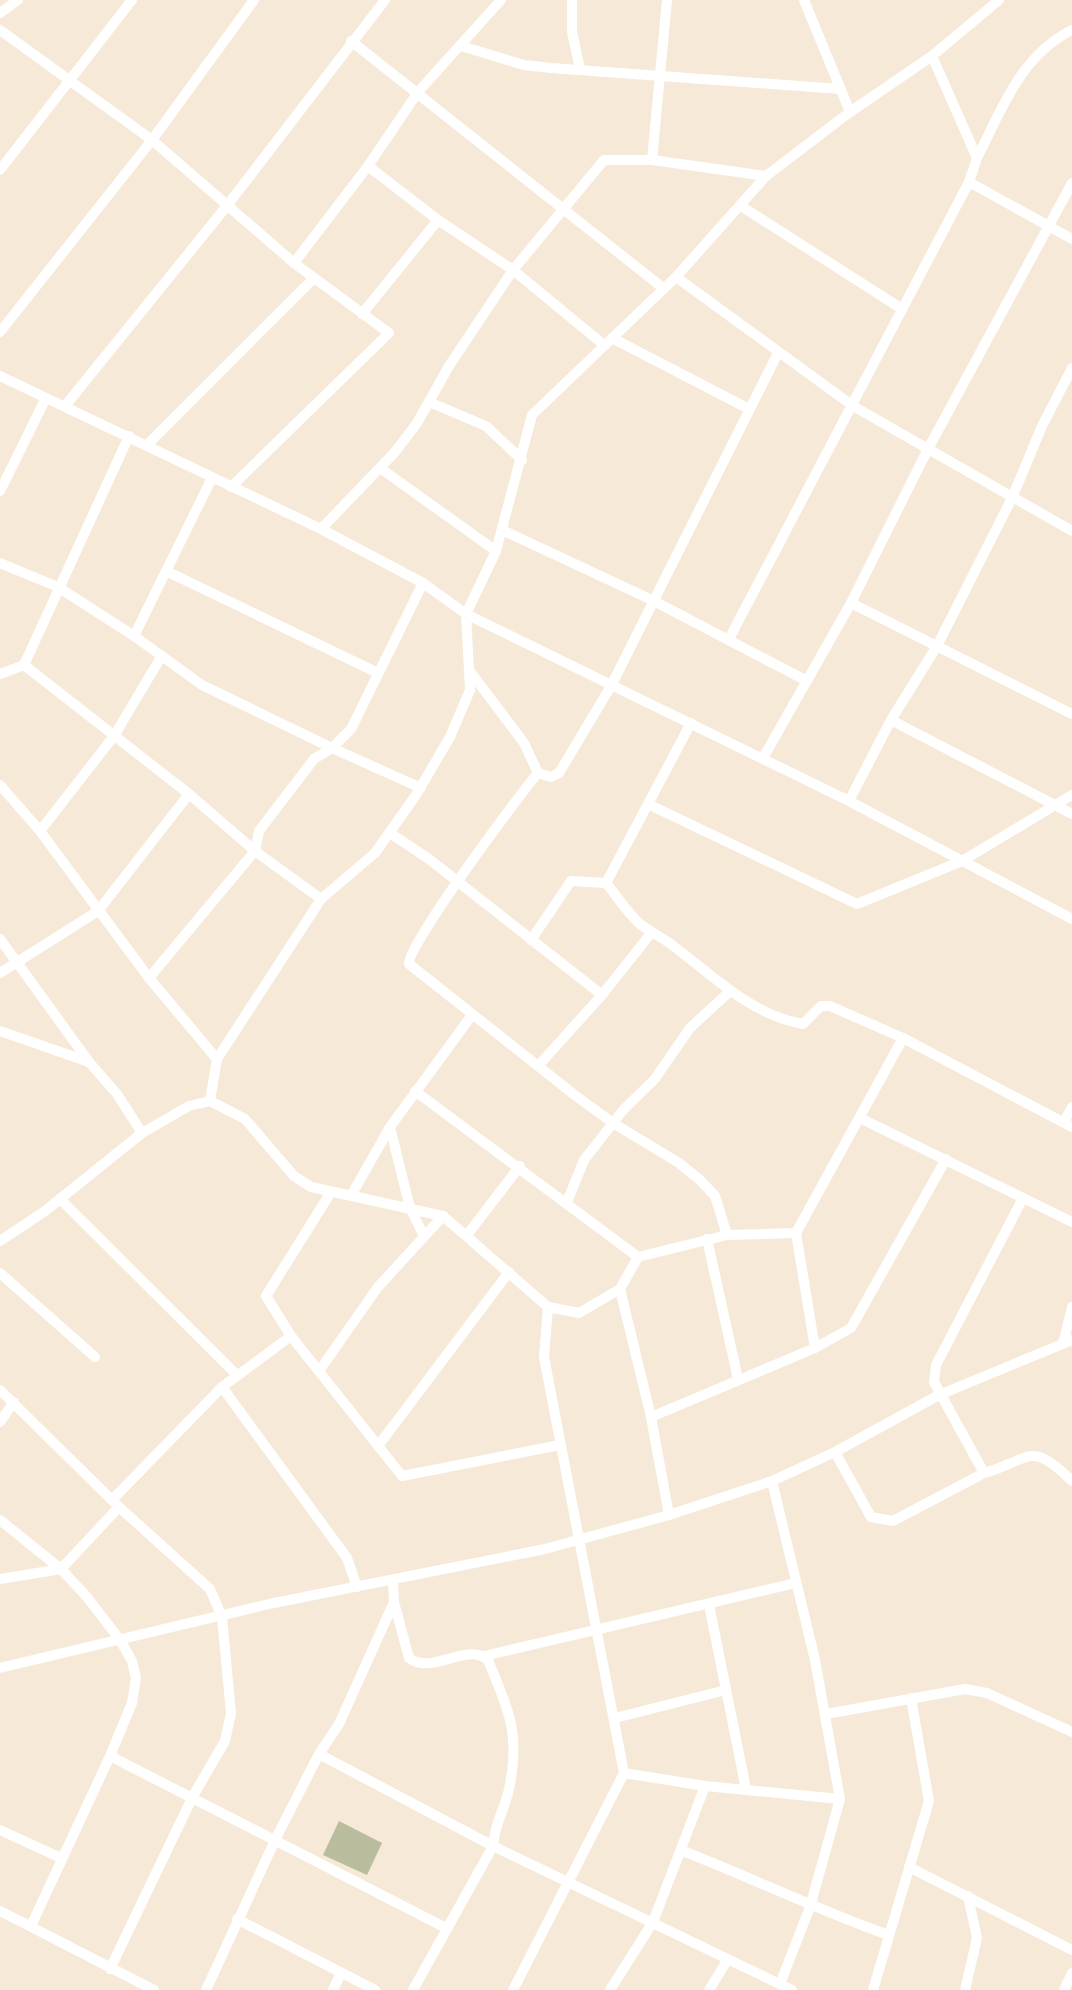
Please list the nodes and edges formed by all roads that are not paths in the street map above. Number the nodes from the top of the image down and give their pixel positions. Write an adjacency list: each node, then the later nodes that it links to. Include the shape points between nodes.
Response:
1 (18, 0): 10 (street)
2 (132, 0): 18 (street)
3 (254, 0): 22 (street)
4 (385, 0): 13 (street)
5 (502, 0): 14 (street)
6 (572, 0): 16 (street, via 572,32)
7 (667, 0): 17 (street)
8 (999, 0): 15 (street)
9 (808, 2): 19 (street)
10 (0, 13)
11 (0, 30): 18 (street)
12 (1072, 30): 23 (street, via 1034,56)
13 (351, 41): 20 (street); 31 (street)
14 (461, 46): 16 (street, via 524,65); 20 (street)
15 (932, 56): 21 (street); 23 (street)
16 (580, 69): 17 (street)
17 (661, 75): 19 (street); 24 (street)
18 (69, 78): 22 (street); 26 (street)
19 (840, 89): 21 (street)
20 (418, 92): 25 (street); 32 (street)
21 (850, 112): 27 (street)
22 (152, 140): 31 (street); 43 (street)
23 (976, 158): 28 (street)
24 (652, 160): 27 (street); 32 (street, via 604,160)
25 (368, 166): 33 (street); 36 (street)
26 (0, 170)
27 (766, 176): 30 (street)
28 (969, 182): 34 (street); 41 (street)
29 (1072, 183): 34 (street)
30 (741, 206): 38 (street); 41 (street)
31 (226, 207): 36 (street); 50 (street)
32 (564, 207): 37 (street); 40 (street)
33 (438, 220): 37 (street); 42 (street)
34 (1049, 227): 35 (street); 55 (street)
35 (1072, 239)
36 (294, 262): 39 (street)
37 (513, 270): 44 (street); 49 (street)
38 (676, 277): 40 (street); 45 (street)
39 (314, 278): 42 (street); 54 (street)
40 (663, 288): 44 (street)
41 (902, 309): 51 (street)
42 (362, 314): 59 (street, via 389,333)
43 (0, 332)
44 (608, 341): 52 (street); 56 (street, via 532,415)
45 (778, 353): 51 (street); 52 (street)
46 (1072, 368): 61 (street)
47 (0, 376): 48 (street)
48 (46, 398): 50 (street); 60 (street)
49 (429, 402): 56 (street, via 486,426); 57 (street)
50 (65, 406): 53 (street)
51 (853, 406): 55 (street); 74 (street)
52 (749, 409): 70 (street)
53 (129, 436): 54 (street); 69 (street)
54 (148, 445): 58 (street)
55 (928, 449): 61 (street); 71 (street)
56 (522, 460): 63 (street)
57 (380, 468): 62 (street); 65 (street)
58 (212, 478): 59 (street); 67 (street)
59 (231, 487): 62 (street)
60 (0, 491)
61 (1012, 498): 64 (street); 75 (street)
62 (321, 529): 68 (street)
63 (502, 530): 65 (street); 70 (street)
64 (1072, 531)
65 (496, 551): 72 (street)
66 (0, 563): 69 (street)
67 (166, 571): 73 (street); 79 (street)
68 (422, 583): 72 (street); 79 (street)
69 (58, 587): 73 (street); 77 (street)
70 (652, 600): 74 (street); 82 (street)
71 (851, 603): 75 (street); 81 (street)
72 (466, 614): 78 (street); 82 (street)
73 (134, 636): 76 (street)
74 (729, 639): 81 (street)
75 (937, 646): 83 (street); 84 (street)
76 (161, 657): 86 (street); 87 (street, via 202,685)
77 (24, 666): 80 (street); 86 (street)
78 (470, 670): 89 (street, via 524,743); 91 (street, via 468,696)
79 (378, 673): 87 (street, via 351,729)
80 (0, 674)
81 (807, 681): 88 (street)
82 (611, 686): 85 (street); 89 (street, via 559,773 551,777)
83 (1072, 714)
84 (891, 720): 94 (street); 95 (street)
85 (691, 723): 88 (street); 96 (street)
86 (114, 736): 92 (street); 98 (street)
87 (332, 748): 91 (street); 100 (street, via 314,759 258,831)
88 (763, 758): 94 (street)
89 (538, 773): 103 (street)
90 (0, 785): 98 (street)
91 (421, 788): 99 (street)
92 (189, 794): 100 (street); 105 (street)
93 (1072, 795): 95 (street)
94 (849, 801): 101 (street)
95 (1054, 803): 97 (street); 101 (street)
96 (650, 804): 101 (street, via 853,904); 102 (street)
97 (1072, 814)
98 (40, 831): 105 (street)
99 (390, 833): 103 (street); 104 (street, via 368,861)
100 (255, 851): 104 (street); 112 (street)
101 (962, 861): 106 (street)
102 (606, 883): 107 (street, via 621,905); 109 (street, via 571,881)
103 (458, 884): 109 (street); 115 (street, via 408,959 422,976)
104 (321, 899): 118 (street)
105 (98, 911): 110 (street); 112 (street)
106 (1072, 919)
107 (652, 932): 113 (street); 114 (street)
108 (0, 939): 110 (street)
109 (531, 940): 114 (street)
110 (17, 962): 111 (street); 119 (street)
111 (0, 973)
112 (149, 978): 118 (street)
113 (729, 992): 117 (street, via 758,1009 803,1024 824,1004); 125 (street, via 690,1028 654,1080)
114 (602, 995): 120 (street)
115 (472, 1015): 120 (street); 121 (street)
116 (0, 1031): 119 (street)
117 (904, 1038): 124 (street); 126 (street)
118 (217, 1059): 122 (street)
119 (89, 1062): 128 (street)
120 (539, 1065): 125 (street)
121 (415, 1091): 127 (street); 130 (street)
122 (210, 1101): 128 (street, via 189,1106); 131 (street, via 245,1119 294,1176)
123 (1072, 1107): 126 (street)
124 (862, 1119): 129 (street); 139 (street)
125 (612, 1123): 135 (street, via 584,1160); 142 (street, via 700,1180 715,1196)
126 (1068, 1124)
127 (390, 1127): 132 (street); 136 (street)
128 (142, 1133): 134 (street)
129 (946, 1159): 133 (street); 153 (street, via 856,1320 846,1332)
130 (520, 1167): 135 (street); 141 (street)
131 (331, 1192): 132 (street); 151 (street, via 266,1296)
132 (352, 1194): 136 (street)
133 (1023, 1198): 138 (street); 160 (street, via 936,1365)
134 (60, 1199): 144 (street); 156 (street)
135 (566, 1202): 145 (street)
136 (410, 1208): 137 (street); 140 (street)
137 (443, 1216): 140 (street); 141 (street)
138 (1072, 1222)
139 (796, 1233): 142 (street); 153 (street)
140 (424, 1234): 155 (street, via 378,1287)
141 (467, 1235): 146 (street)
142 (727, 1235): 143 (street)
143 (707, 1239): 145 (street); 157 (street)
144 (0, 1241)
145 (638, 1257): 148 (street)
146 (509, 1272): 149 (street); 165 (street)
147 (0, 1273): 154 (street)
148 (620, 1289): 149 (street, via 579,1313); 162 (street)
149 (548, 1307): 164 (street, via 544,1357)
150 (1072, 1307): 152 (street)
151 (291, 1336): 155 (street); 156 (street)
152 (1067, 1342): 160 (street)
153 (815, 1348): 157 (street)
154 (95, 1357)
155 (319, 1371): 165 (street)
156 (236, 1374): 158 (street)
157 (738, 1379): 162 (street)
158 (222, 1387): 170 (street); 178 (street, via 347,1558)
159 (0, 1390): 161 (street)
160 (939, 1395): 166 (street); 167 (street)
161 (14, 1402): 163 (street); 170 (street)
162 (651, 1418): 171 (street)
163 (0, 1422)
164 (560, 1445): 165 (street, via 402,1476); 173 (street)
165 (378, 1446)
166 (835, 1452): 167 (street, via 871,1517 883,1522); 168 (street)
167 (984, 1474): 169 (street, via 1032,1455 1046,1459)
168 (772, 1481): 171 (street); 177 (street)
169 (1072, 1481)
170 (116, 1504): 174 (street); 181 (street, via 210,1589)
171 (669, 1515): 173 (street)
172 (0, 1520): 174 (street)
173 (581, 1539): 176 (street); 182 (street)
174 (61, 1569): 175 (street); 183 (street)
175 (0, 1579)
176 (393, 1580): 178 (street); 179 (street)
177 (796, 1583): 180 (street); 188 (street)
178 (357, 1587): 181 (street)
179 (394, 1602): 184 (street, via 414,1662 422,1665); 191 (street, via 339,1724)
180 (709, 1605): 182 (street); 186 (street)
181 (222, 1617): 183 (street); 196 (street, via 229,1725 225,1741)
182 (596, 1630): 184 (street); 189 (street)
183 (120, 1640): 185 (street); 192 (street, via 132,1661 136,1688)
184 (484, 1656): 200 (street, via 515,1729 509,1788 495,1823)
185 (0, 1668)
186 (726, 1690): 189 (street); 195 (street)
187 (911, 1698): 188 (street); 190 (street, via 976,1690); 203 (street, via 929,1801)
188 (827, 1714): 197 (street)
189 (615, 1718): 193 (street)
190 (1072, 1732)
191 (319, 1755): 199 (street); 200 (street)
192 (110, 1756): 196 (street); 202 (street)
193 (624, 1773): 194 (street); 204 (street)
194 (705, 1786): 195 (street); 201 (street)
195 (746, 1789): 197 (street)
196 (193, 1796): 199 (street); 215 (street)
197 (840, 1799): 206 (street)
198 (0, 1830): 202 (street)
199 (276, 1839): 208 (street); 211 (street)
200 (493, 1846): 204 (street); 211 (street)
201 (683, 1851): 206 (street); 209 (street)
202 (61, 1858): 210 (street)
203 (909, 1867): 205 (street); 212 (street)
204 (571, 1881): 209 (street); 224 (street)
205 (968, 1896): 213 (street); 229 (street, via 977,1938)
206 (810, 1907): 212 (street); 218 (street)
207 (0, 1911): 210 (street)
208 (237, 1919): 216 (street); 220 (street)
209 (653, 1922): 214 (street); 225 (street)
210 (31, 1926): 215 (street)
211 (446, 1928): 223 (street)
212 (888, 1935): 228 (street)
213 (1072, 1950)
214 (728, 1959): 218 (street); 226 (street)
215 (110, 1969): 219 (street)
216 (341, 1973): 221 (street); 222 (street)
217 (1072, 1973): 230 (street)
218 (780, 1983): 227 (street)
219 (154, 1990)
220 (206, 1990)
221 (332, 1990)
222 (375, 1990)
223 (413, 1990)
224 (513, 1990)
225 (610, 1990)
226 (709, 1990)
227 (792, 1990)
228 (873, 1990)
229 (965, 1990)
230 (1064, 1990)

